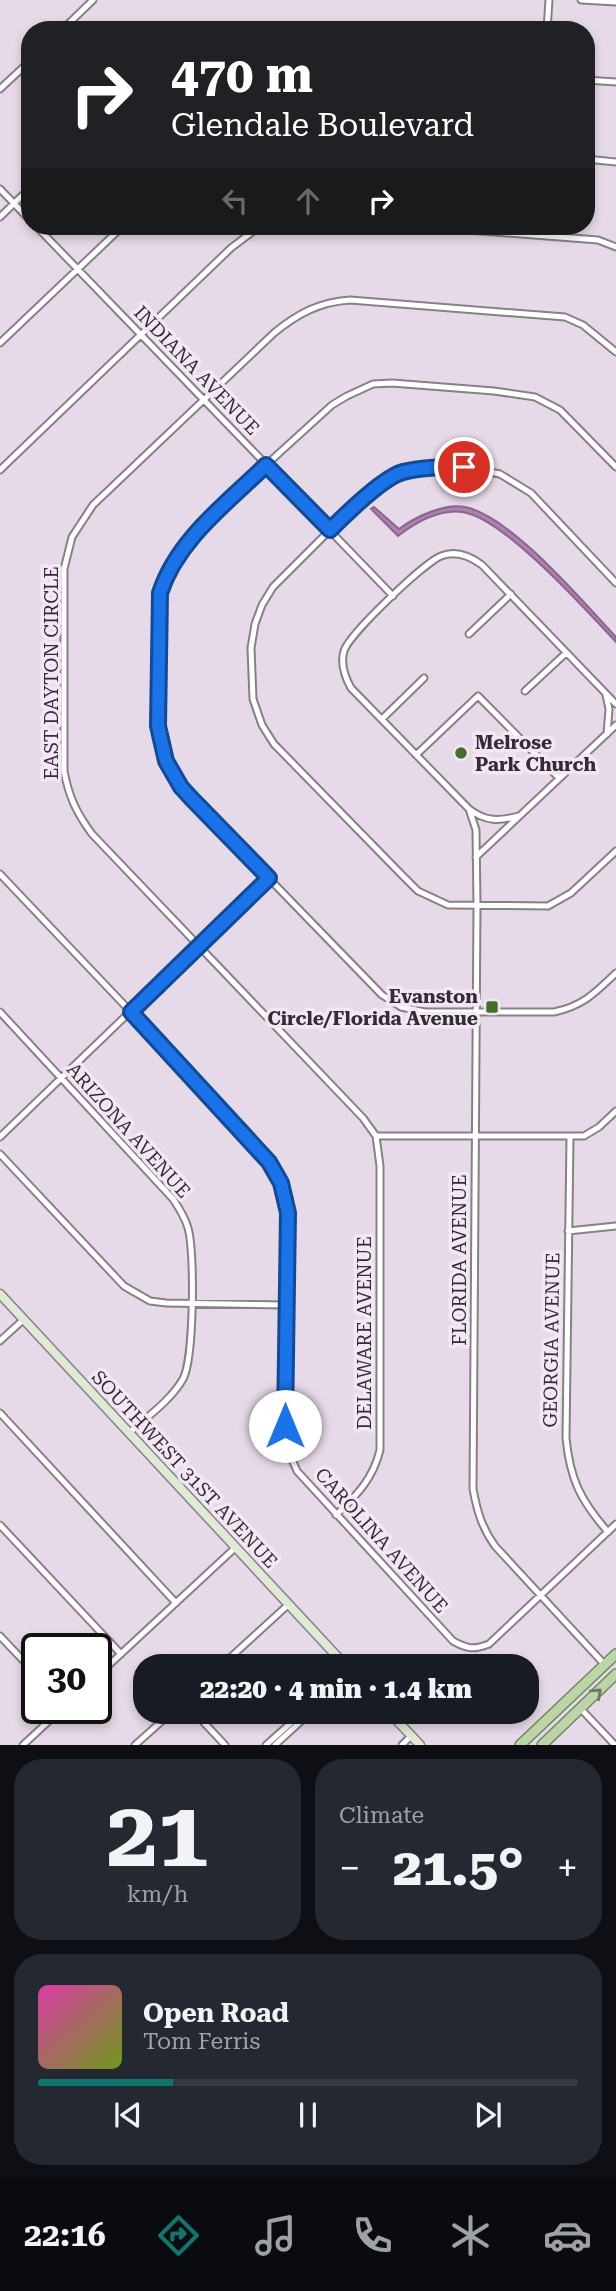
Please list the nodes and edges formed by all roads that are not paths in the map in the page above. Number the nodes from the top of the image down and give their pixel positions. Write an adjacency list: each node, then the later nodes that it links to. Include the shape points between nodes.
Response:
1 (93, 0): 5 (street)
2 (549, 0): 6 (street)
3 (581, 0): 4 (street)
4 (616, 2)
5 (71, 21)
6 (548, 21)
7 (21, 69): 10 (street)
8 (595, 81): 9 (street)
9 (616, 82)
10 (0, 89)
11 (595, 160): 12 (street)
12 (616, 162)
13 (0, 189): 15 (street)
14 (21, 196): 15 (street)
15 (14, 203): 16 (street); 17 (street)
16 (21, 210)
17 (0, 216)
18 (45, 235): 23 (street, INDIANA AVENUE)
19 (114, 235): 23 (street)
20 (248, 235): 24 (street)
21 (532, 235): 22 (street, via 597,240)
22 (616, 247)
23 (78, 270): 24 (street, INDIANA AVENUE); 25 (street)
24 (141, 335): 27 (street, INDIANA AVENUE); 30 (street)
25 (0, 344)
26 (616, 352): 27 (street, EAST DAYTON CIRCLE, via 583,325 565,317 333,301 303,312 274,332)
27 (204, 400): 28 (street, INDIANA AVENUE); 53 (street, EAST DAYTON CIRCLE, via 93,505 72,537 64,569 64,771 68,792 92,834)
28 (266, 465): 29 (street, via 347,396 373,384 392,383 535,397 560,410); 31 (street, INDIANA AVENUE); 51 (street, via 183,546 165,578 160,593 158,726 166,761 181,787)
29 (616, 467)
30 (0, 470)
31 (330, 530): 32 (street, via 400,473 464,467 500,474 531,493); 34 (street, INDIANA AVENUE); 52 (street, via 273,587 255,624 253,699 262,725 274,744 418,891 448,905)
32 (616, 583)
33 (511, 594): 34 (street, via 474,559 453,554 432,562); 35 (street); 36 (street)
34 (393, 596): 41 (street, via 344,652 345,676 351,688)
35 (469, 634)
36 (566, 653): 38 (street); 39 (street)
37 (424, 678): 41 (street)
38 (525, 691)
39 (605, 693): 40 (street); 43 (street)
40 (616, 704)
41 (382, 719): 44 (street)
42 (616, 725): 43 (street)
43 (607, 734): 45 (street)
44 (416, 755): 45 (street, via 478,696); 46 (street)
45 (559, 778): 47 (street)
46 (470, 809): 47 (street, via 490,820); 49 (street, FLORIDA AVENUE, via 476,830)
47 (519, 816): 49 (street)
48 (616, 851): 52 (street, via 571,893 548,906)
49 (475, 857): 52 (street, FLORIDA AVENUE)
50 (0, 874): 57 (street, CAROLINA AVENUE)
51 (269, 878): 53 (street); 55 (street, via 382,995 401,1007 425,1013)
52 (477, 905): 55 (street, FLORIDA AVENUE)
53 (200, 945): 57 (street); 60 (street, EAST DAYTON CIRCLE)
54 (616, 973): 55 (street, via 593,996 570,1009)
55 (476, 1011): 62 (street, FLORIDA AVENUE)
56 (0, 1012): 58 (street, ARIZONA AVENUE)
57 (131, 1012): 58 (street); 69 (street, CAROLINA AVENUE, via 269,1162 281,1183 288,1213)
58 (62, 1078): 61 (street); 68 (street, ARIZONA AVENUE, via 183,1214 191,1247)
59 (616, 1111): 63 (street, via 584,1136)
60 (376, 1136): 62 (street); 74 (street, DELAWARE AVENUE, via 380,1166 380,1450 370,1480)
61 (0, 1137)
62 (476, 1137): 63 (street); 79 (street, FLORIDA AVENUE, via 473,1489 486,1533)
63 (570, 1137): 66 (street, GEORGIA AVENUE)
64 (0, 1154): 68 (street, via 124,1286 150,1301)
65 (616, 1226): 66 (street)
66 (568, 1231): 77 (street, GEORGIA AVENUE, via 568,1463 579,1494)
67 (0, 1294): 70 (main road, SOUTHWEST 31ST AVENUE)
68 (192, 1303): 69 (street); 73 (street, ARIZONA AVENUE, via 191,1350 183,1379)
69 (285, 1305): 74 (street, CAROLINA AVENUE, via 289,1455)
70 (23, 1320): 71 (street); 73 (main road, SOUTHWEST 31ST AVENUE)
71 (0, 1341)
72 (0, 1413): 80 (street)
73 (129, 1433): 78 (main road, SOUTHWEST 31ST AVENUE)
74 (335, 1515): 79 (street, CAROLINA AVENUE, via 453,1641 464,1647 489,1644)
75 (616, 1524): 77 (street)
76 (0, 1525): 83 (street)
77 (608, 1532): 79 (street)
78 (236, 1547): 80 (street); 81 (main road, SOUTHWEST 31ST AVENUE)
79 (541, 1596): 89 (street, FLORIDA AVENUE)
80 (176, 1603): 83 (street)
81 (289, 1604): 84 (street); 85 (main road, SOUTHWEST 31ST AVENUE)
82 (0, 1636): 87 (street)
83 (121, 1654): 88 (street)
84 (235, 1654)
85 (335, 1654)
86 (616, 1654): 89 (main road)
87 (21, 1658)
88 (112, 1662)
89 (605, 1665): 106 (main road)
90 (616, 1674): 91 (main road, one-way to 90)
91 (580, 1709): 107 (main road); 108 (street)
92 (46, 1724): 99 (street)
93 (159, 1724): 100 (street)
94 (205, 1724): 101 (street)
95 (290, 1724): 102 (street)
96 (298, 1724): 103 (street)
97 (400, 1724): 98 (main road)
98 (411, 1736): 104 (street); 105 (main road)
99 (23, 1745)
100 (135, 1745)
101 (225, 1745)
102 (266, 1745)
103 (275, 1745)
104 (402, 1745)
105 (420, 1745)
106 (520, 1745)
107 (542, 1745)
108 (615, 1745)

